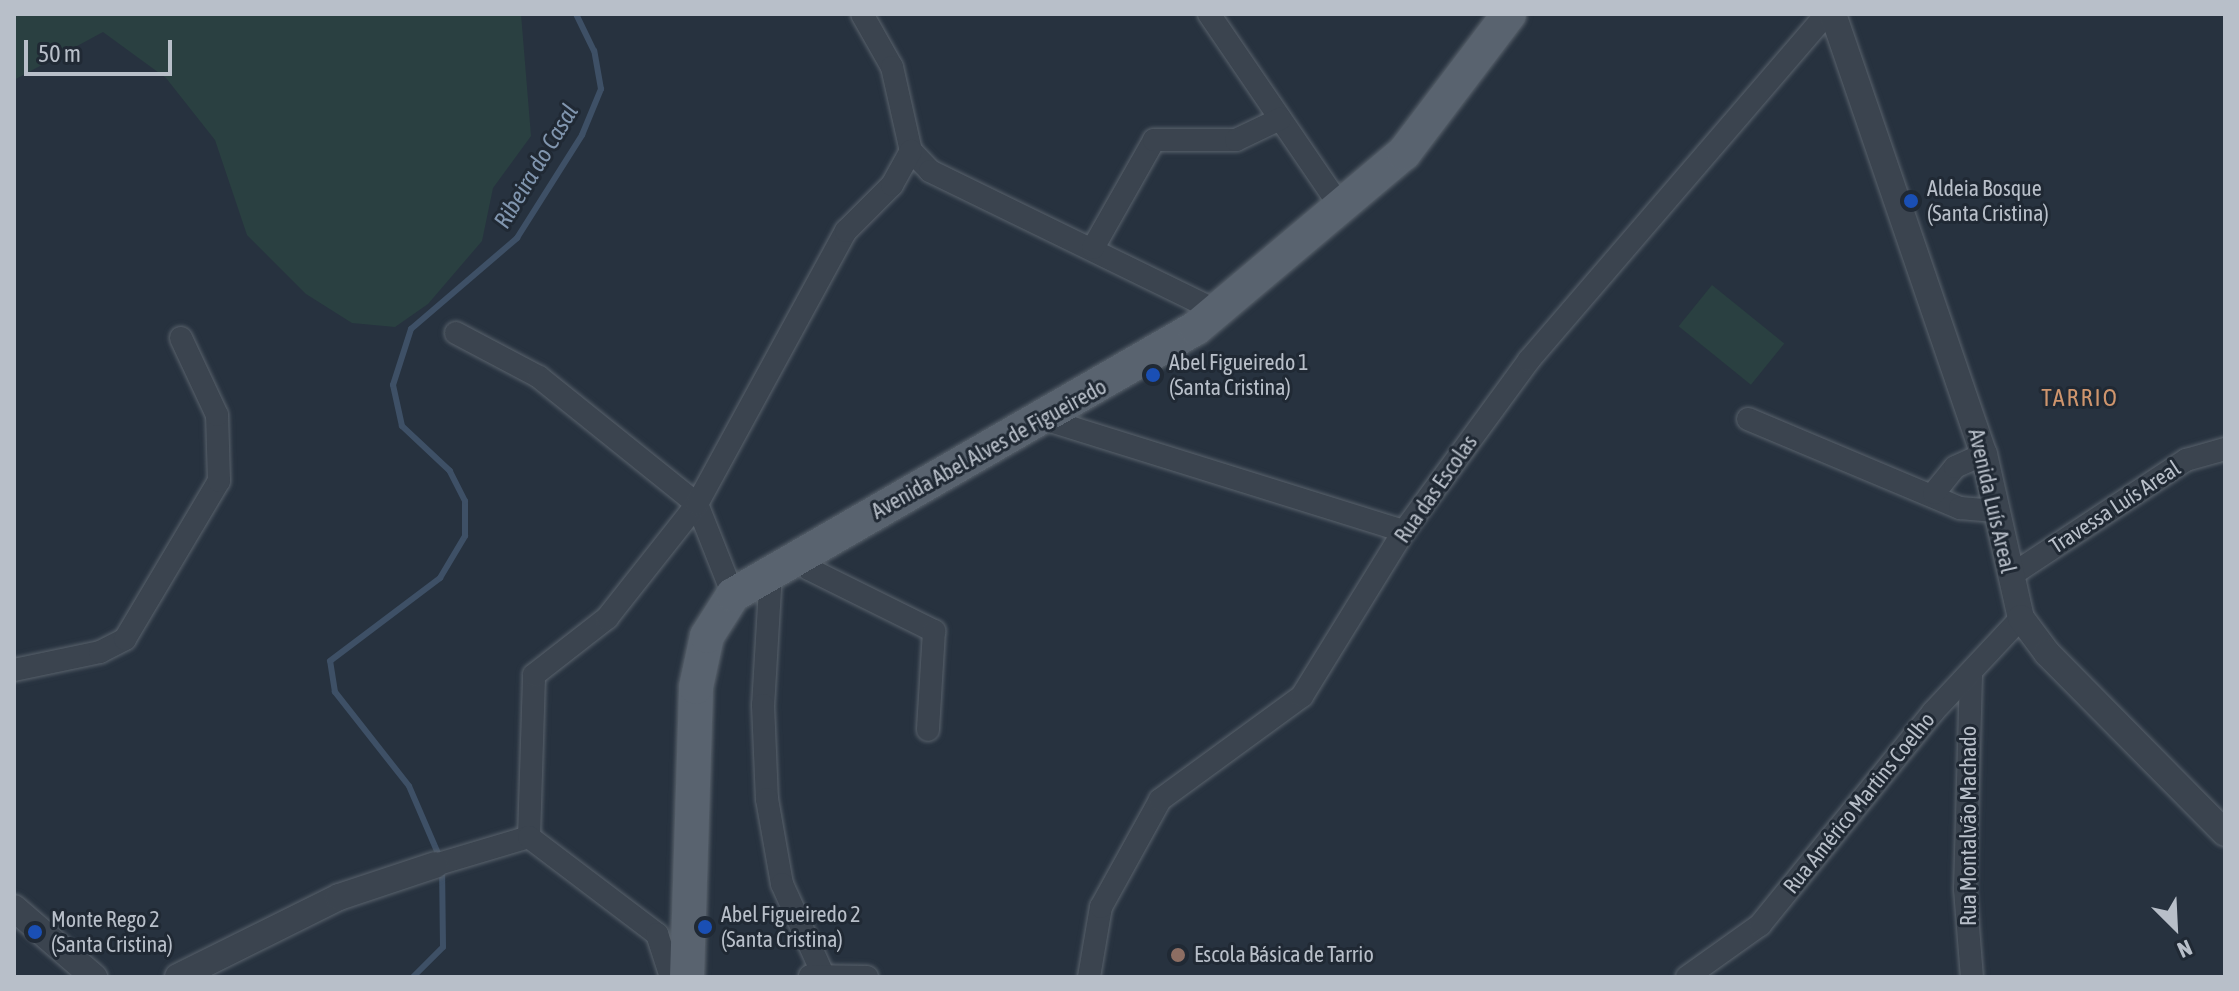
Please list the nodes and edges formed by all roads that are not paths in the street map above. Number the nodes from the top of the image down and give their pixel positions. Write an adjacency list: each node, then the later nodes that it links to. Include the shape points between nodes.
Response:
1 (862, 14): 7 (street, via 892,67)
2 (1209, 14): 6 (street)
3 (1509, 14): 8 (main road, Avenida Abel Alves de Figueiredo, via 1404,153)
4 (1827, 14): 20 (street, Rua das Escolas, via 1529,360)
5 (1833, 14): 16 (street, Avenida Luís Areal)
6 (1280, 119): 8 (street); 9 (street, via 1236,140 1154,140)
7 (911, 151): 9 (street, via 930,171); 18 (street, via 892,185 846,231)
8 (1342, 209): 10 (main road, Avenida Abel Alves de Figueiredo)
9 (1093, 248): 10 (street)
10 (1217, 311): 13 (main road, Avenida Abel Alves de Figueiredo)
11 (456, 333): 18 (street, via 539,377)
12 (181, 338): 26 (street, via 217,415 219,481 125,639 100,652)
13 (1044, 419): 20 (street); 21 (main road, Avenida Abel Alves de Figueiredo)
14 (1748, 419): 17 (street)
15 (2225, 449): 23 (street, Travessa Luís Areal, via 2186,460)
16 (1984, 454): 17 (street, via 1955,467); 19 (street, Avenida Luís Areal)
17 (1934, 493): 19 (street, via 1960,508)
18 (697, 504): 24 (street); 30 (street, via 607,618 534,675)
19 (1992, 511): 23 (street, Avenida Luís Areal)
20 (1404, 531): 39 (street, Rua das Escolas, via 1302,696 1160,800 1101,907)
21 (801, 555): 22 (main road, Avenida Abel Alves de Figueiredo); 28 (street, via 809,569 934,631)
22 (771, 572): 24 (main road, Avenida Abel Alves de Figueiredo); 33 (street, via 763,705 767,799 782,884)
23 (2010, 576): 25 (street, Avenida Luís Areal)
24 (733, 595): 37 (main road, Avenida Abel Alves de Figueiredo, via 707,636 696,687)
25 (2021, 618): 27 (street, Rua Américo Martins Coelho); 29 (street, Avenida Luís Areal, via 2047,653)
26 (14, 670)
27 (1971, 675): 40 (street, Rua Américo Martins Coelho, via 1760,925); 41 (street, Rua Montalvão Machado, via 1965,889)
28 (928, 730)
29 (2225, 833)
30 (529, 837): 31 (street); 36 (street, via 657,934)
31 (443, 862): 35 (street, via 339,897)
32 (14, 908): 34 (street)
33 (815, 975): 38 (street)
34 (94, 977)
35 (178, 977)
36 (671, 977)
37 (687, 977)
38 (867, 977)
39 (1089, 977)
40 (1687, 977)
41 (1972, 977)

